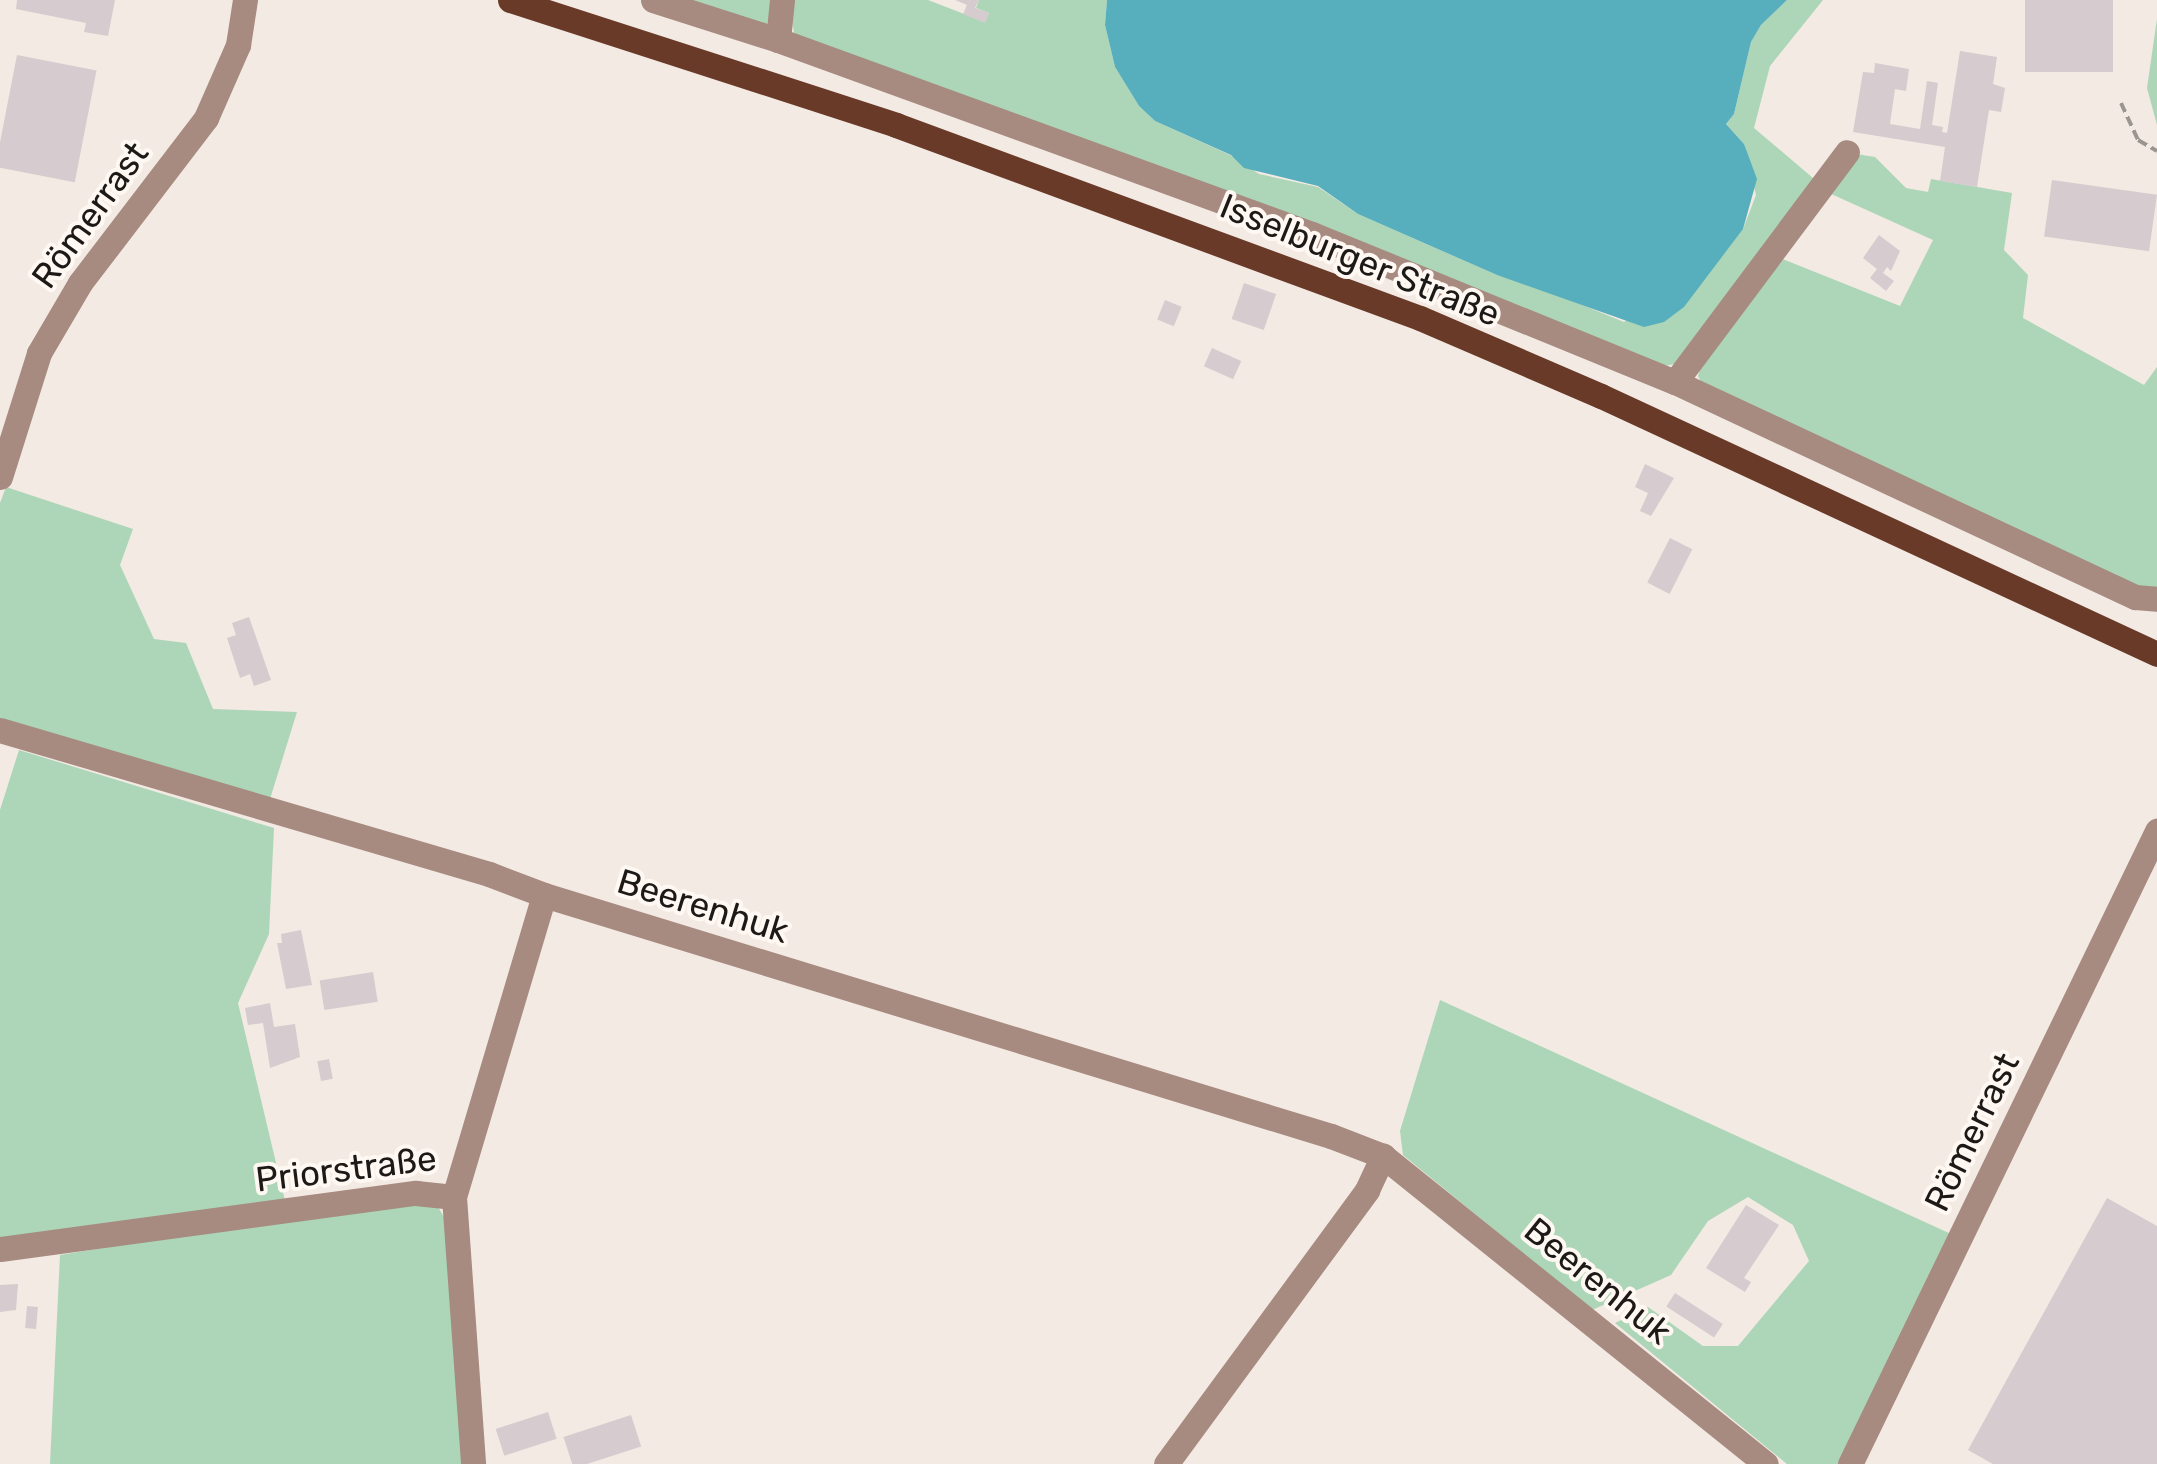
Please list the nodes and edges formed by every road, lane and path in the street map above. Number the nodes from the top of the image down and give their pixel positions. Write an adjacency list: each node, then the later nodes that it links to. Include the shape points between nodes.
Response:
1 (245, 0): 10 (street, Römerrast, via 238,46 206,118 80,283 39,352)
2 (510, 0): 12 (main road, Isselburger Straße, via 915,132 1420,318)
3 (653, 0): 5 (street)
4 (782, 0): 5 (street)
5 (778, 40): 9 (street, via 1312,234)
6 (2121, 103): 7 (path, via 2138,140)
7 (2157, 151)
8 (1848, 152): 9 (street)
9 (1676, 382): 11 (street, via 2135,596)
10 (0, 477)
11 (2157, 600)
12 (2157, 654)
13 (0, 730): 15 (street, Beerenhuk)
14 (2157, 830): 22 (street, Römerrast)
15 (544, 896): 16 (street, Beerenhuk); 17 (street, Priorstraße)
16 (1383, 1156): 20 (street, via 1367,1190); 21 (street, Beerenhuk)
17 (454, 1197): 18 (street, Priorstraße, via 416,1193); 19 (street)
18 (0, 1249)
19 (474, 1464)
20 (1166, 1464)
21 (1766, 1464)
22 (1850, 1464)

